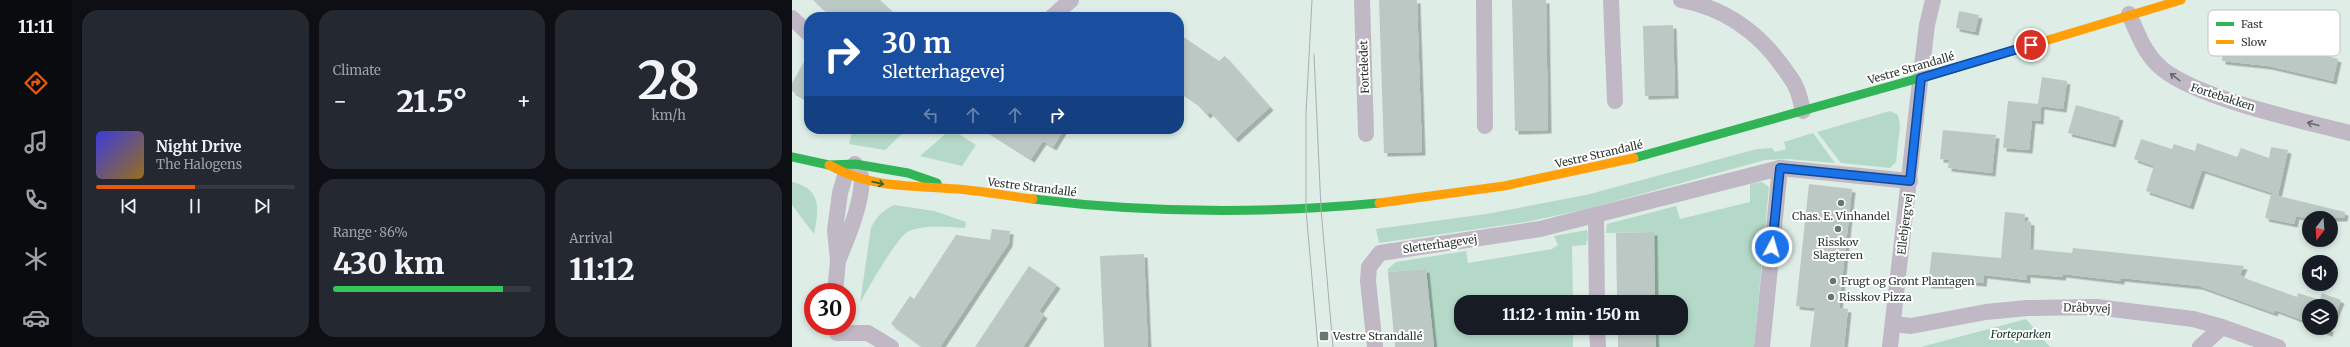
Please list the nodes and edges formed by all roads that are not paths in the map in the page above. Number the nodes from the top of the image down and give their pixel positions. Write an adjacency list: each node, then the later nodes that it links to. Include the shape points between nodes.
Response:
1 (1071, 0): 8 (street)
2 (1362, 0): 17 (street, Forteledet)
3 (1484, 0): 15 (street)
4 (1611, 0): 13 (street)
5 (1681, 0): 14 (street, via 1709,7 1732,18 1752,32 1772,53 1795,85)
6 (1933, 0): 12 (street, Ellebjergvej)
7 (2181, 0): 9 (street, Vestre Strandallé)
8 (1058, 12)
9 (2129, 14): 12 (street, Vestre Strandallé); 16 (street, Fortebakken, one-way to 9, via 2277,114 2182,83 2158,65 2143,46)
10 (792, 18): 11 (street)
11 (804, 29)
12 (1921, 78): 14 (street, Vestre Strandallé); 23 (street, Ellebjergvej)
13 (1615, 101)
14 (1803, 111): 24 (street, Vestre Strandallé, via 1564,175 1469,192 1356,206 1255,212 1168,211 1067,204)
15 (1485, 126)
16 (2350, 133)
17 (1366, 134)
18 (792, 157): 19 (street, Vestre Strandallé)
19 (829, 165): 21 (street, Vestre Strandallé); 21 (street, Vestre Strandallé)
20 (1780, 168): 23 (street, Sletterhagevej); 25 (street, Sletterhagevej); 36 (street)
21 (850, 170): 22 (street); 24 (street, Vestre Strandallé, via 908,173); 26 (street, via 840,192 835,230)
22 (862, 180): 24 (street, Vestre Strandallé, one-way to 24, via 904,189); 26 (street, via 850,232)
23 (1910, 181): 29 (street, Ellebjergvej)
24 (957, 189)
25 (1596, 216): 28 (street); 34 (street, Sletterhagevej, via 1540,229 1380,254 1369,267 1368,281)
26 (838, 261): 27 (street)
27 (837, 283)
28 (1597, 295)
29 (1893, 324): 30 (street, Dråbyvej, via 1911,326 1986,312 2066,306 2160,314); 37 (street, Ellebjergvej)
30 (2222, 327): 38 (street); 39 (street, Dråbyvej)
31 (856, 334): 33 (street, via 868,333)
32 (1597, 335): 35 (street)
33 (891, 347)
34 (1375, 347)
35 (1598, 347)
36 (1762, 347)
37 (1890, 347)
38 (2200, 347)
39 (2278, 347)

